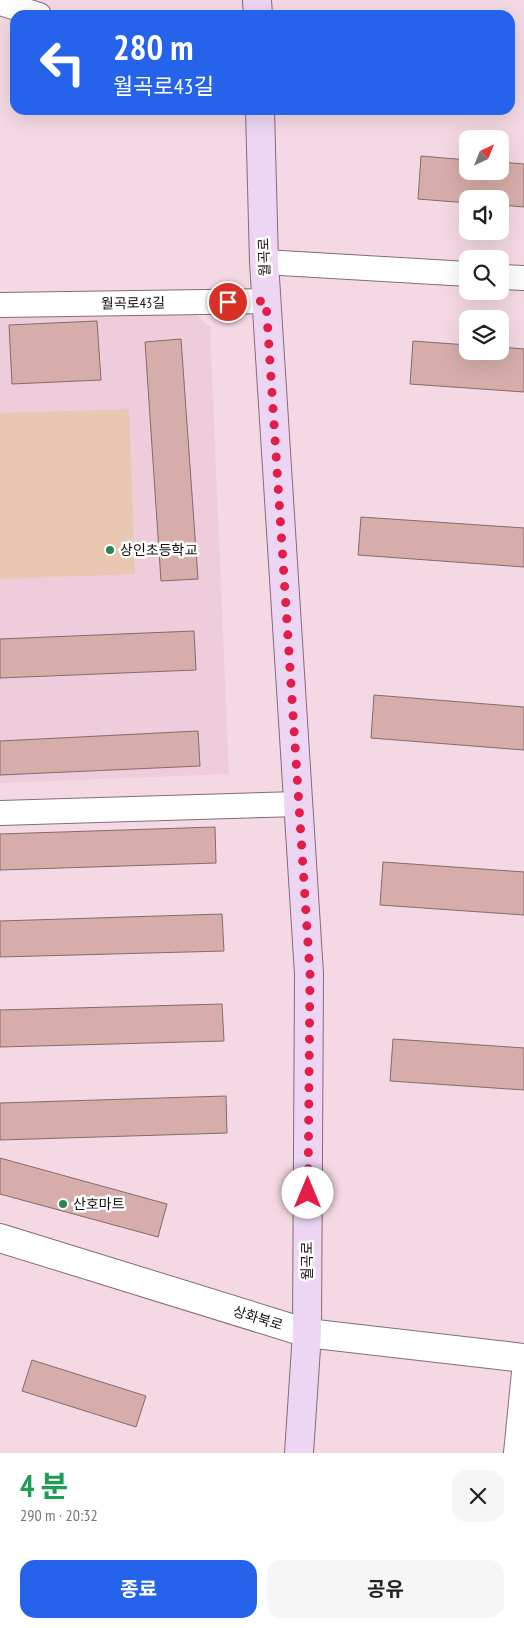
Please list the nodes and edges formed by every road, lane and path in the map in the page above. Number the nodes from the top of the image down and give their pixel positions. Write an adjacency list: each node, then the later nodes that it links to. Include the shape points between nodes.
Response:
1 (0, 3): 2 (street)
2 (23, 10)
3 (260, 115): 4 (main road, 월곡로)
4 (264, 262): 5 (street); 8 (main road, 월곡로)
5 (459, 273)
6 (509, 277): 7 (street)
7 (524, 278)
8 (266, 301): 9 (street, 월곡로43길); 10 (main road, 월곡로)
9 (0, 305)
10 (299, 804): 11 (street); 13 (main road, 월곡로, via 310,974)
11 (0, 813)
12 (0, 1238): 13 (street, 상화북로)
13 (306, 1333): 14 (street, 상화북로); 16 (main road, 월곡로)
14 (524, 1358)
15 (524, 1372): 17 (street)
16 (299, 1453)
17 (516, 1453)

